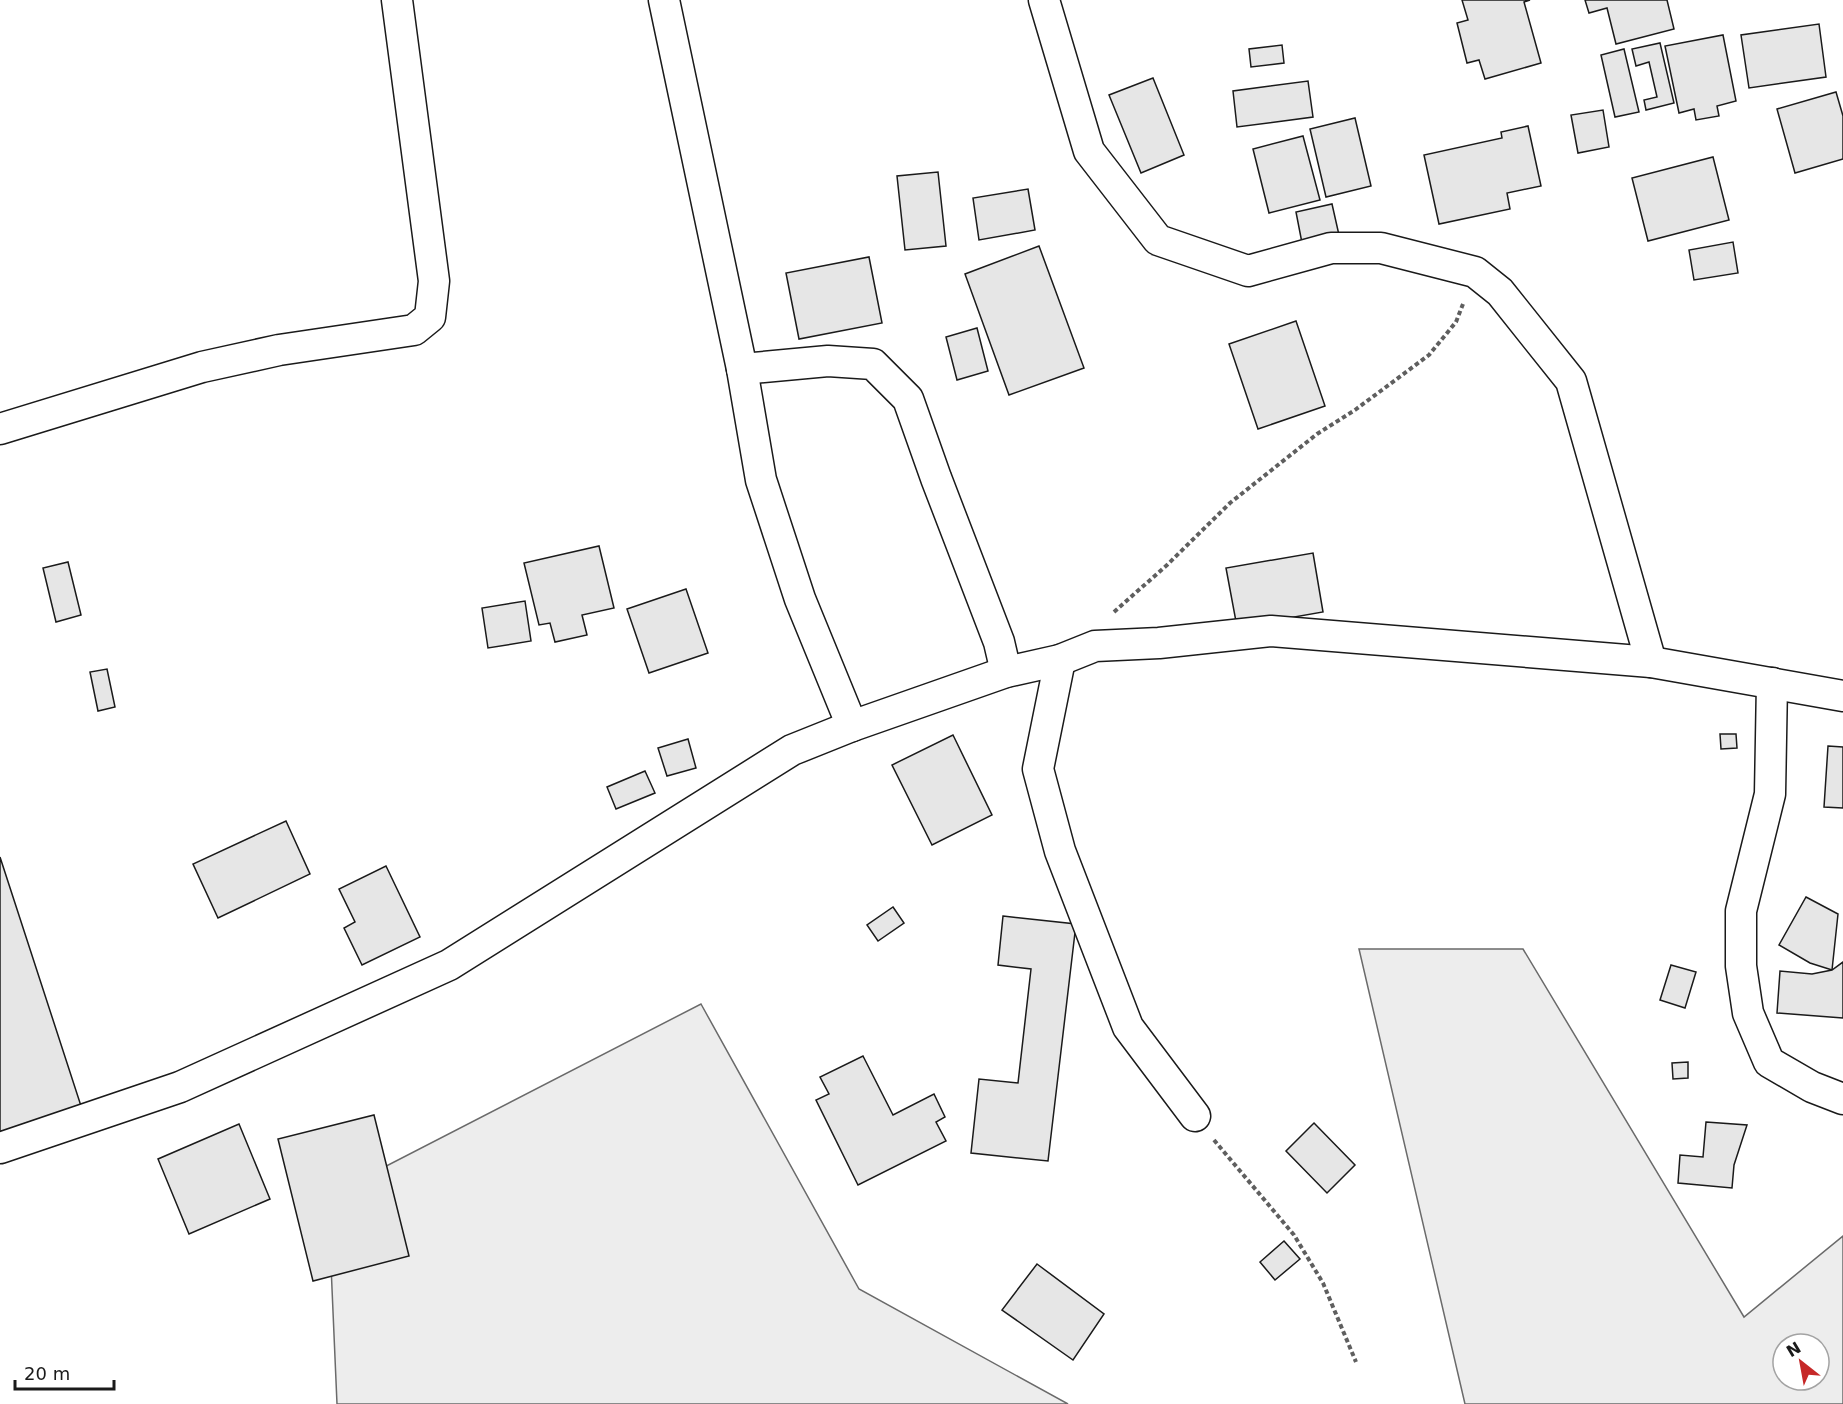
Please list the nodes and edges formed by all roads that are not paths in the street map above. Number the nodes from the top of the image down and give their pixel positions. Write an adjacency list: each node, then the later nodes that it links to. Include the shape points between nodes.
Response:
1 (397, 0): 5 (street, via 434,281 430,317 414,330 279,350 202,367)
2 (664, 0): 4 (street)
3 (1044, 0): 7 (street, via 1089,151 1158,240 1248,271 1331,248 1380,248 1474,272 1500,292 1570,381)
4 (742, 369): 8 (street, via 828,361 873,364 908,399 999,642); 11 (street, via 761,480 800,599)
5 (0, 429)
6 (1060, 660): 7 (street, via 1095,646 1271,630); 8 (street); 13 (street, via 1038,769 1060,851 1128,1027)
7 (1651, 662): 9 (street)
8 (1006, 672): 11 (street)
9 (1772, 683): 10 (street); 12 (street, via 1770,794 1741,911 1741,966 1748,1013 1769,1062 1812,1087)
10 (1843, 696)
11 (852, 726): 14 (street, via 792,750 449,965 180,1086)
12 (1843, 1099)
13 (1195, 1116)
14 (0, 1148)

